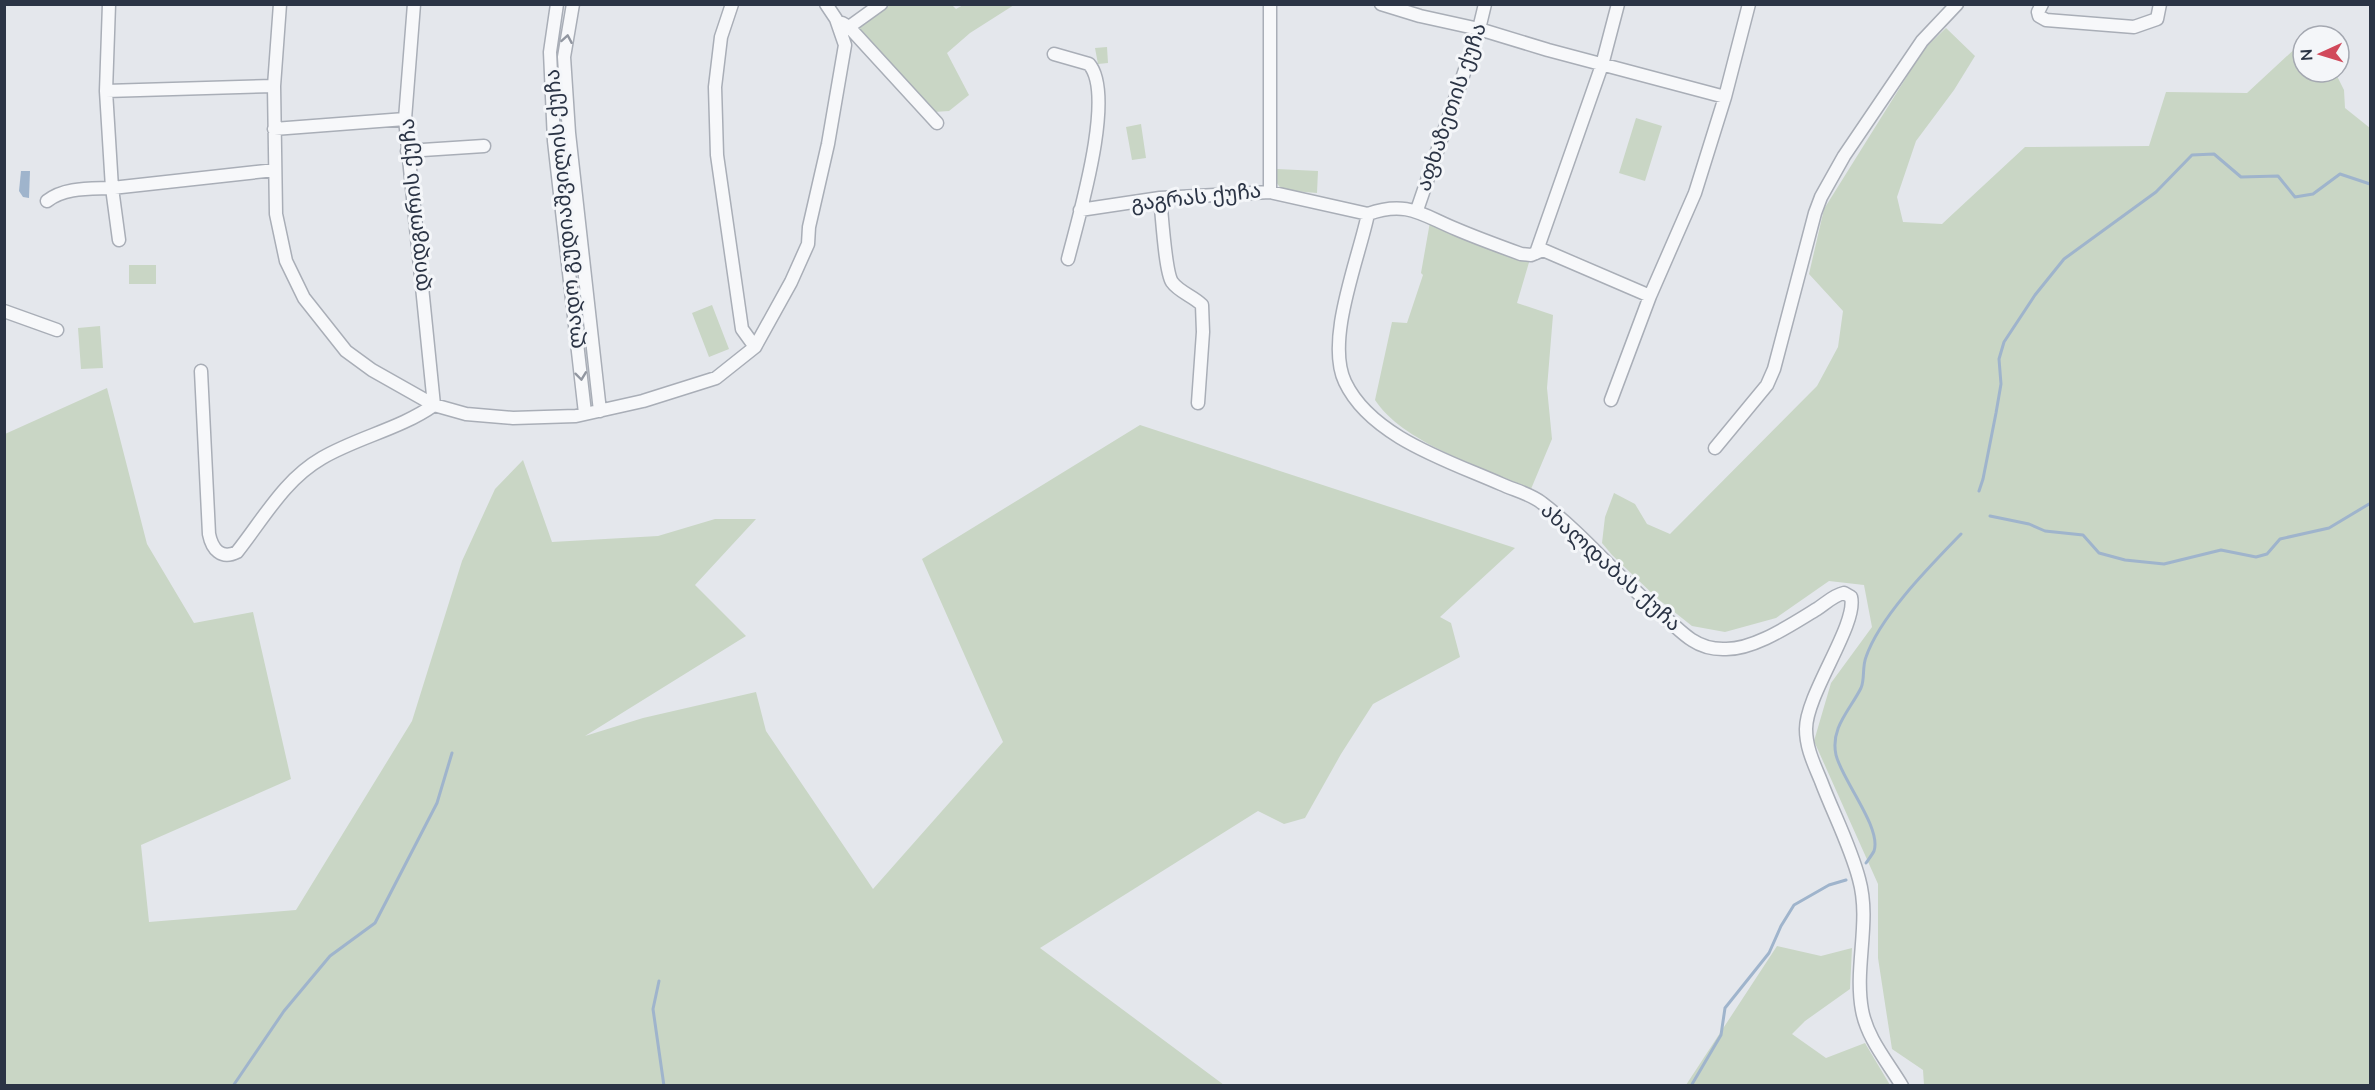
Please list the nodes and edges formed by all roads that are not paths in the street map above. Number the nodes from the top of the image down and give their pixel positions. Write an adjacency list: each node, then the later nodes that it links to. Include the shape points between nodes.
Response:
1 (109, 4): 25 (street)
2 (280, 4): 24 (street)
3 (414, 4): 27 (street, დიდგორის ქუჩა)
4 (557, 4): 23 (street, ლადო გუდიაშვილის ქუჩა)
5 (573, 4): 22 (street, ლადო გუდიაშვილის ქუჩა, one-way to 5)
6 (732, 4): 48 (street, via 721,37 715,87 717,155 742,329)
7 (826, 4): 17 (street)
8 (881, 4): 18 (street)
9 (1270, 4): 34 (street, გაგრას ქუჩა)
10 (1381, 4): 19 (street)
11 (1485, 4): 19 (street, აფხაზეთის ქუჩა)
12 (1618, 4): 21 (street)
13 (1749, 4): 26 (street)
14 (1957, 4): 55 (street, via 1922,41 1834,174 1815,213 1774,369 1767,385)
15 (2042, 4): 16 (street, via 2038,12 2046,20 2096,25 2144,25 2157,19)
16 (2160, 4)
17 (836, 20): 18 (street); 48 (street, via 845,45 808,244)
18 (849, 27): 28 (street)
19 (1479, 29): 21 (street); 38 (street, აფხაზეთის ქუჩა)
20 (1054, 54): 37 (street, via 1089,64 1099,86 1096,140)
21 (1602, 65): 26 (street); 41 (street)
22 (565, 74): 23 (street); 43 (street, ლადო გუდიაშვილის ქუჩა)
23 (551, 76): 44 (street, ლადო გუდიაშვილის ქუჩა)
24 (274, 86): 25 (street); 29 (street)
25 (106, 91): 33 (street)
26 (1725, 97): 45 (street, via 1695,193)
27 (405, 119): 29 (street); 31 (street, დიდგორის ქუჩა)
28 (937, 123)
29 (274, 129): 32 (street)
30 (484, 146): 31 (street)
31 (407, 152): 52 (street, დიდგორის ქუჩა)
32 (275, 170): 33 (street); 52 (street, via 276,214 286,261 304,298 346,351)
33 (112, 188): 36 (street, via 67,191); 40 (street)
34 (1270, 192): 35 (street, გაგრას ქუჩა); 39 (street)
35 (1160, 198): 37 (street, გაგრას ქუჩა); 51 (street, via 1169,276 1202,305)
36 (46, 201)
37 (1080, 210): 42 (street)
38 (1417, 210): 39 (street, via 1393,208); 41 (street, via 1499,246 1526,255)
39 (1368, 214): 56 (street, ახალდაბას ქუჩა, via 1342,316 1339,348 1343,379 1350,392 1379,421 1412,445 1540,501 1647,603 1693,641 1709,647 1738,648 1756,643 1837,594 1851,597 1851,612 1806,727 1809,751 1864,898 1862,1010 1872,1040)
40 (119, 240)
41 (1536, 253): 45 (street, via 1543,250)
42 (1068, 259)
43 (585, 282): 44 (street); 53 (street, ლადო გუდიაშვილის ქუჩა)
44 (569, 284): 54 (street, ლადო გუდიაშვილის ქუჩა, one-way to 54)
45 (1650, 296): 50 (street)
46 (4, 311): 47 (street)
47 (57, 330)
48 (754, 347): 53 (street, via 716,378)
49 (201, 370): 52 (street, via 209,534 211,545 230,556 237,552 280,492 320,459 412,419)
50 (1611, 400)
51 (1198, 403)
52 (434, 405): 54 (street, via 466,414 513,418)
53 (600, 411): 54 (street)
54 (585, 413)
55 (1715, 448)
56 (1902, 1086)

